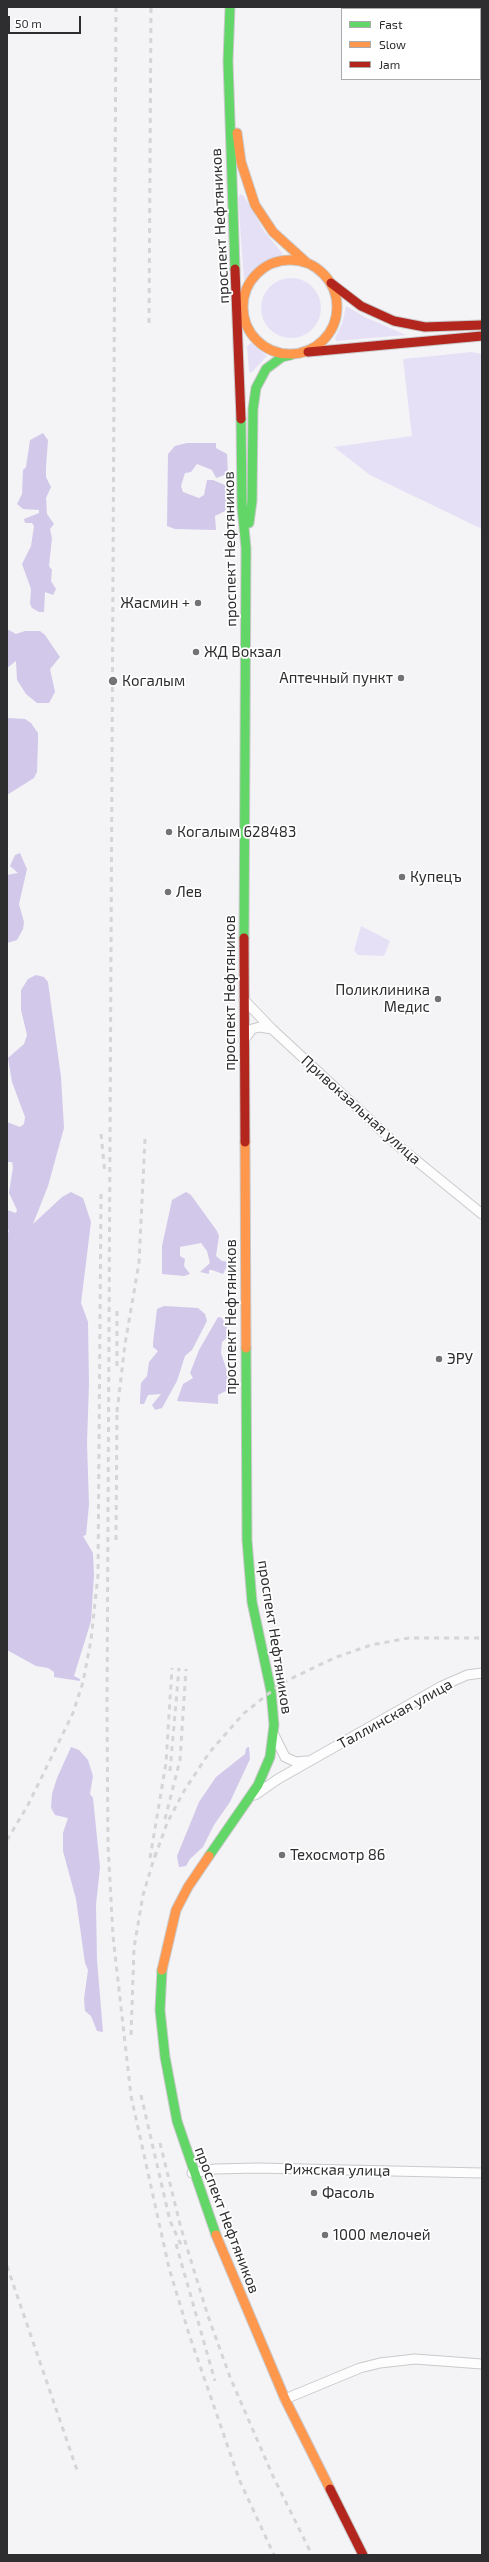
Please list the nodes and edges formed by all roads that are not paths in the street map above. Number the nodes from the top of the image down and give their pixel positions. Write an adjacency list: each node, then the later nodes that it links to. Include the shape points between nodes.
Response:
1 (230, 7): 2 (main road, проспект Нефтяников)
2 (228, 61): 3 (main road, via 241,162 250,192 273,232); 4 (main road, проспект Нефтяников)
3 (312, 266): 5 (main road); 6 (main road, via 288,261 264,268 248,287)
4 (235, 271): 6 (main road); 9 (main road, проспект Нефтяников)
5 (330, 282): 7 (main road, via 362,306 394,321 425,327); 10 (main road, via 337,305 332,329 320,343)
6 (244, 311): 9 (main road); 10 (main road, via 248,328 259,342 275,352)
7 (482, 325)
8 (482, 336): 10 (main road)
9 (240, 350): 11 (main road, проспект Нефтяников, via 242,507)
10 (296, 354): 11 (main road, via 282,357 266,369 256,388 253,409 252,501)
11 (246, 548): 12 (main road, проспект Нефтяников)
12 (244, 1000): 13 (street, Привокзальная улица); 14 (main road, проспект Нефтяников)
13 (272, 1029): 14 (street, via 252,1029); 15 (street, Привокзальная улица, via 396,1144)
14 (244, 1040): 17 (main road, проспект Нефтяников, via 247,1547 252,1602 273,1702)
15 (482, 1214)
16 (482, 1673): 18 (street, Таллинская улица, via 454,1680)
17 (274, 1735): 18 (street, via 285,1757 296,1762); 19 (main road, проспект Нефтяников, via 266,1768)
18 (310, 1761): 19 (street, Таллинская улица)
19 (247, 1801): 20 (main road, проспект Нефтяников, via 182,1899 170,1927 163,1961 160,2010 165,2057 177,2122)
20 (192, 2173): 21 (street, Рижская улица, via 214,2169 251,2168); 23 (main road, проспект Нефтяников)
21 (482, 2173)
22 (482, 2364): 23 (street, via 416,2359 386,2362 360,2368)
23 (285, 2399): 24 (main road, проспект Нефтяников)
24 (363, 2555)

